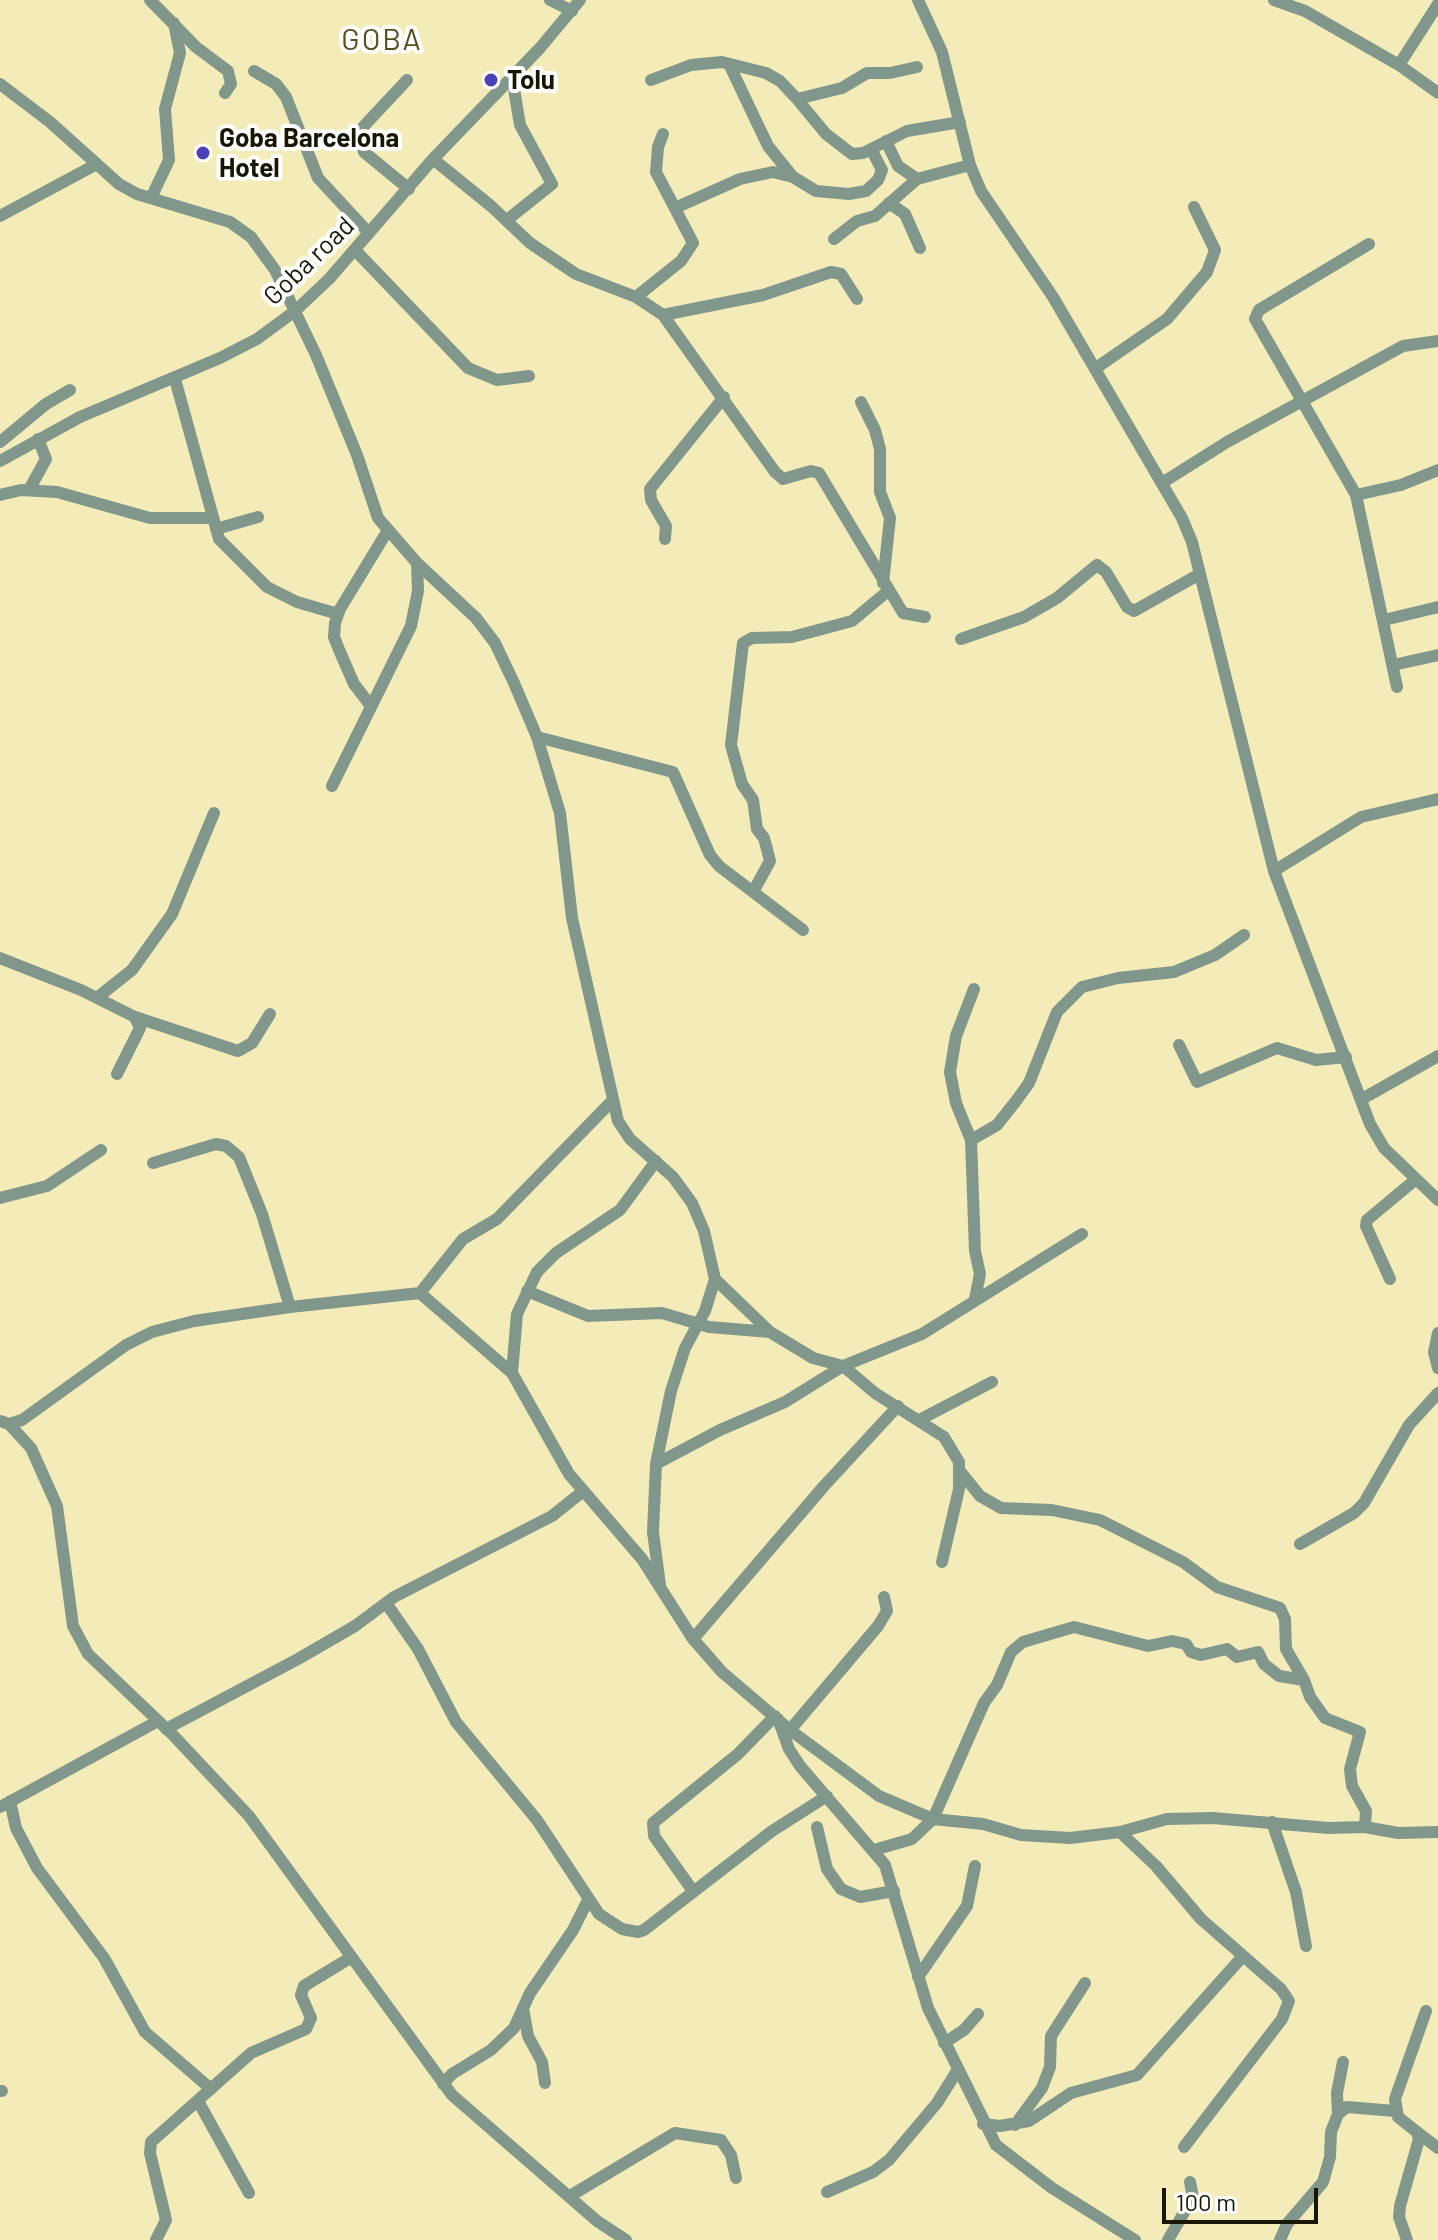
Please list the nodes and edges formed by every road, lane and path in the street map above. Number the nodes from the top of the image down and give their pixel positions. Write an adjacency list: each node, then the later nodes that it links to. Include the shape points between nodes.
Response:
1 (150, 0): 8 (street)
2 (550, 0): 7 (street)
3 (918, 0): 20 (street, via 942,52)
4 (1274, 0): 5 (street)
5 (1294, 3): 10 (street)
6 (1438, 4): 10 (street)
7 (576, 6): 13 (street, Goba road)
8 (174, 23): 17 (street, via 228,71 231,84); 30 (street, via 180,53 165,102 169,160)
9 (729, 64): 15 (street, via 691,65); 19 (street, via 766,73); 27 (street, via 768,146)
10 (1399, 65): 18 (street)
11 (917, 67): 19 (street, via 867,73 842,88)
12 (254, 71): 36 (street, via 286,97 318,178)
13 (512, 77): 24 (street, Goba road); 35 (street, via 520,125 552,184)
14 (407, 80): 29 (street, via 363,127 360,141 364,152)
15 (651, 80)
16 (0, 84): 25 (street)
17 (225, 93)
18 (1438, 93)
19 (797, 99): 23 (street, via 840,147 852,154)
20 (960, 122): 22 (street, via 907,131); 26 (street)
21 (663, 134): 33 (street, via 656,172)
22 (886, 141): 23 (street); 28 (street, via 898,166)
23 (871, 149): 27 (street, via 882,170 866,191 816,191)
24 (433, 159): 29 (street, Goba road); 35 (street)
25 (95, 165): 30 (street, via 119,184); 34 (street)
26 (970, 165): 28 (street); 46 (street, via 991,208)
27 (793, 177): 33 (street, via 773,172 740,179)
28 (917, 179): 31 (street)
29 (409, 189): 36 (street, Goba road)
30 (151, 198): 43 (street, via 241,229 275,270)
31 (889, 203): 37 (street); 39 (street, via 905,214)
32 (1194, 207): 46 (street, via 1215,250 1207,272 1167,319)
33 (675, 208): 41 (street, via 693,243 691,249)
34 (0, 216)
35 (507, 220): 41 (street, via 576,274)
36 (369, 233): 40 (street, Goba road)
37 (834, 239)
38 (1369, 244): 52 (street, via 1256,313 1258,328)
39 (920, 248)
40 (355, 250): 43 (street, Goba road); 47 (street, via 468,368 497,380)
41 (636, 297): 44 (street)
42 (857, 299): 44 (street, via 841,274 831,272 763,295)
43 (295, 311): 48 (street, Goba road, via 257,339); 63 (street, via 357,455 368,495)
44 (663, 315): 50 (street)
45 (1438, 341): 52 (street, via 1403,346)
46 (1096, 368): 57 (street)
47 (529, 376)
48 (175, 379): 53 (street, Goba road); 62 (street)
49 (70, 390): 54 (street)
50 (724, 397): 64 (street, via 650,489 666,526); 67 (street, via 783,479 819,473)
51 (861, 402): 67 (street, via 880,449 880,492 890,518)
52 (1300, 403): 57 (street); 60 (street)
53 (38, 439): 55 (street, Goba road); 58 (street, via 46,459)
54 (0, 443): 55 (street)
55 (3, 460)
56 (1438, 470): 60 (street)
57 (1162, 483): 66 (street, via 1192,542)
58 (29, 490): 59 (street); 62 (street, via 57,492 150,518)
59 (0, 495)
60 (1356, 495): 71 (street)
61 (258, 517): 62 (street)
62 (214, 523): 69 (street, via 225,547 267,587)
63 (388, 530): 65 (street); 69 (street)
64 (665, 539)
65 (417, 563): 76 (street, via 411,626); 77 (street, via 495,643)
66 (1198, 575): 72 (street, via 1134,611 1097,565 1024,617); 81 (street)
67 (886, 587): 70 (street, via 903,613); 82 (street, via 852,621 743,643 731,745 770,861)
68 (1438, 607): 71 (street)
69 (338, 614): 76 (street, via 334,637 354,684)
70 (925, 617)
71 (1384, 620): 74 (street)
72 (961, 639)
73 (1438, 655): 74 (street)
74 (1393, 665): 75 (street)
75 (1397, 687)
76 (371, 706): 78 (street)
77 (537, 737): 82 (street, via 673,772 710,855); 95 (street, via 560,813 572,918)
78 (332, 786)
79 (1438, 799): 81 (street, via 1361,817)
80 (214, 813): 87 (street, via 164,927 132,970)
81 (1274, 871): 92 (street)
82 (753, 892): 83 (street)
83 (803, 930)
84 (1244, 935): 96 (street, via 1215,955 1174,972 1082,987 1057,1012 1029,1083 1011,1108 997,1125)
85 (2, 963): 87 (street)
86 (974, 989): 96 (street, via 951,1057 951,1085)
87 (98, 997): 89 (street)
88 (270, 1014): 89 (street, via 247,1049 238,1051)
89 (135, 1017): 93 (street, via 140,1028)
90 (1179, 1045): 92 (street, via 1197,1082 1267,1049 1286,1048 1316,1060)
91 (1438, 1056): 94 (street)
92 (1346, 1057): 94 (street)
93 (117, 1074)
94 (1362, 1099): 100 (street, via 1384,1148)
95 (613, 1100): 98 (street, via 630,1139); 107 (street, via 497,1219 463,1239)
96 (971, 1140): 108 (street, via 980,1274)
97 (101, 1150): 101 (street, via 47,1186)
98 (656, 1161): 104 (street, via 692,1203); 106 (street, via 620,1210 556,1253)
99 (153, 1163): 109 (street, via 216,1144 239,1157)
100 (1415, 1180): 102 (street); 105 (street, via 1367,1220)
101 (0, 1198)
102 (1438, 1200)
103 (1082, 1234): 108 (street)
104 (715, 1279): 110 (street); 111 (street)
105 (1390, 1279)
106 (527, 1291): 110 (street, via 588,1316 662,1313); 115 (street, via 517,1314)
107 (420, 1293): 109 (street); 115 (street)
108 (975, 1299): 113 (street, via 922,1334)
109 (290, 1307): 120 (street, via 152,1332 34,1412)
110 (698, 1322): 111 (street); 121 (street, via 671,1391)
111 (770, 1332): 113 (street, via 813,1358)
112 (1438, 1333): 114 (street)
113 (843, 1366): 118 (street); 121 (street, via 785,1402)
114 (1438, 1368)
115 (512, 1373): 123 (street)
116 (992, 1382): 119 (street)
117 (1438, 1393): 124 (street, via 1409,1425 1364,1503)
118 (898, 1406): 119 (street); 129 (street)
119 (921, 1419): 122 (street, via 944,1437)
120 (5, 1422): 132 (street, via 31,1448 57,1506 78,1641)
121 (656, 1464): 126 (street, via 653,1532)
122 (959, 1470): 125 (street); 130 (street, via 980,1496 1001,1508 1052,1510 1100,1520 1183,1562 1217,1587 1280,1608 1286,1649)
123 (582, 1492): 126 (street); 128 (street, via 552,1516)
124 (1300, 1544)
125 (942, 1562)
126 (660, 1585): 129 (street)
127 (884, 1597): 133 (street, via 887,1611 878,1626)
128 (386, 1603): 132 (street, via 298,1659); 146 (street, via 418,1649 456,1722 537,1820)
129 (693, 1639): 131 (street)
130 (1304, 1680): 136 (street, via 1279,1676 1258,1652 1237,1657 1227,1649 1201,1655 1186,1644 1148,1646 1074,1627 1023,1642 1011,1652 984,1703); 139 (street, via 1325,1718 1360,1732 1350,1769 1352,1786 1366,1811)
131 (776, 1718): 133 (street); 134 (street, via 789,1749); 144 (street, via 653,1823 654,1836)
132 (162, 1725): 135 (street); 149 (street, via 249,1816)
133 (790, 1730): 136 (street, via 879,1796)
134 (827, 1796): 142 (street); 144 (street)
135 (5, 1804): 160 (street, via 37,1868 104,1958 145,2032)
136 (933, 1819): 140 (street, via 983,1824 1021,1835 1070,1838); 142 (street, via 912,1839)
137 (1272, 1822): 139 (street); 140 (street, via 1167,1819); 147 (street, via 1296,1892)
138 (817, 1827): 145 (street, via 827,1869 841,1889 860,1897)
139 (1365, 1827): 141 (street)
140 (1120, 1832): 148 (street)
141 (1438, 1832)
142 (874, 1850): 145 (street)
143 (975, 1866): 150 (street, via 969,1902)
144 (693, 1891): 146 (street, via 638,1932 609,1922)
145 (894, 1891): 150 (street)
146 (588, 1900): 152 (street)
147 (1306, 1946)
148 (1243, 1956): 165 (street, via 1137,2075 1071,2093); 167 (street, via 1281,1989 1288,2007)
149 (350, 1958): 159 (street); 160 (street, via 304,1986 301,1995 311,2018 306,2029 251,2053)
150 (918, 1977): 155 (street)
151 (1085, 1983): 165 (street, via 1051,2036 1050,2067 1042,2088)
152 (523, 2005): 158 (street); 159 (street, via 509,2034)
153 (1426, 2011): 162 (street)
154 (978, 2014): 155 (street)
155 (944, 2043): 157 (street)
156 (1343, 2062): 163 (street)
157 (957, 2071): 164 (street); 171 (street, via 889,2160)
158 (545, 2083)
159 (443, 2084): 173 (street)
160 (211, 2089): 161 (street)
161 (198, 2101): 172 (street); 174 (street, via 150,2146 166,2220)
162 (1395, 2111): 163 (street, via 1347,2107); 166 (street)
163 (1338, 2114): 178 (street, via 1323,2182)
164 (983, 2124): 165 (street); 176 (street, via 996,2145 1026,2170)
165 (1015, 2125)
166 (1417, 2132): 168 (street); 179 (street, via 1400,2206)
167 (1184, 2147)
168 (1438, 2148)
169 (736, 2178): 173 (street, via 721,2140 675,2133)
170 (1190, 2182): 177 (street, via 1193,2197)
171 (827, 2192)
172 (249, 2193)
173 (570, 2196): 175 (street)
174 (156, 2240)
175 (626, 2240)
176 (1135, 2240)
177 (1168, 2240)
178 (1280, 2240)
179 (1407, 2240)

